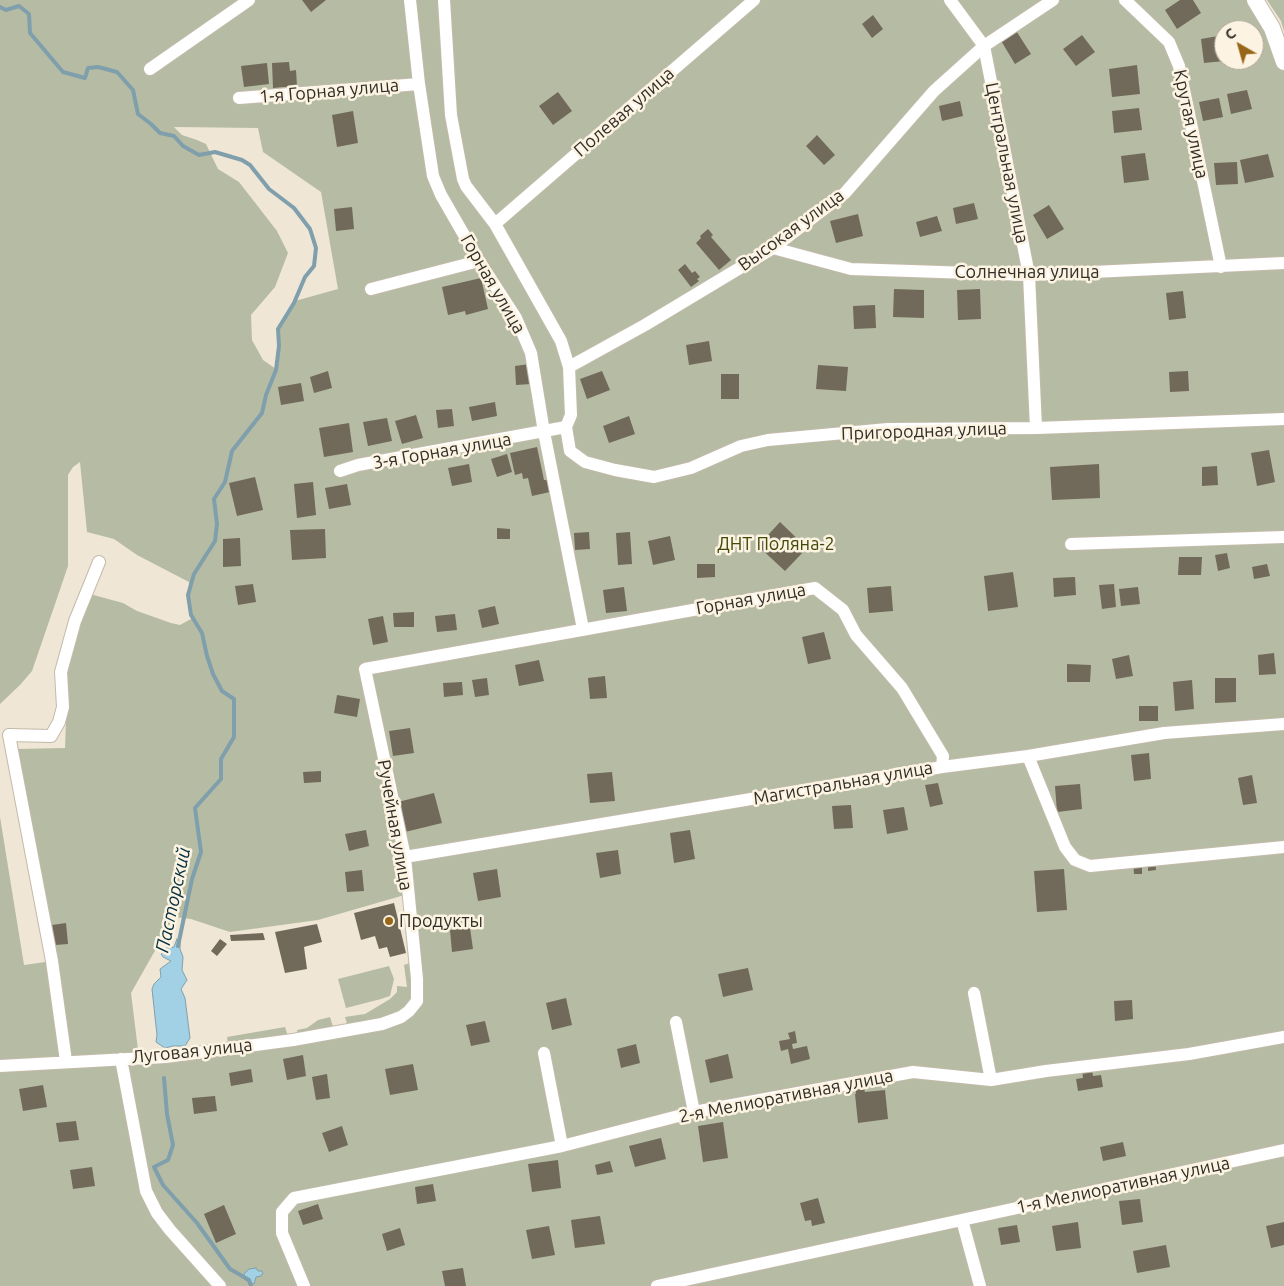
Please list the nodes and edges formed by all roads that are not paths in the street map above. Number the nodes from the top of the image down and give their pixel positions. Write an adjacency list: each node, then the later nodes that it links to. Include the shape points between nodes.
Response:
1 (249, 0): 11 (street)
2 (410, 0): 12 (street, Горная улица)
3 (754, 0): 14 (street, Полевая улица)
4 (950, 0): 9 (street, Центральная улица)
5 (1053, 0): 9 (street, Высокая улица)
6 (1125, 0): 18 (street, Крутая улица, via 1168,42 1180,66)
7 (1255, 0): 10 (street, via 1272,28)
8 (446, 1): 14 (street, via 451,115 463,179)
9 (984, 46): 15 (street, Высокая улица, via 934,91 846,193); 19 (street, Центральная улица)
10 (1284, 62)
11 (150, 69)
12 (419, 84): 13 (street, 1-я Горная улица); 16 (street, Горная улица, via 433,176)
13 (239, 98)
14 (494, 224): 21 (street, via 549,318)
15 (773, 248): 19 (street, Солнечная улица, via 851,269); 21 (street, Высокая улица, via 646,325)
16 (479, 261): 20 (street); 25 (street, Горная улица, via 516,318 531,353)
17 (1284, 263): 18 (street, Солнечная улица)
18 (1221, 267): 19 (street, Солнечная улица)
19 (1029, 275): 24 (street, Центральная улица)
20 (371, 289)
21 (569, 367): 23 (street, via 571,415)
22 (1284, 419): 24 (street, Пригородная улица)
23 (566, 427): 24 (street, Пригородная улица, via 570,451 585,462 654,477 691,468 741,446 768,440 888,429); 25 (street, 3-я Горная улица)
24 (1036, 428)
25 (544, 432): 26 (street, 3-я Горная улица, via 358,465); 30 (street, Горная улица)
26 (340, 471)
27 (1284, 537): 28 (street)
28 (1071, 544)
29 (99, 562): 43 (street, via 74,621 61,672 63,707 59,722 51,736 45,738 9,735 52,961)
30 (583, 630): 31 (street, Горная улица); 34 (street, Горная улица, via 815,588 843,610 856,635 902,688 943,756)
31 (365, 669): 36 (street, Ручейная улица)
32 (1284, 724): 33 (street, Магистральная улица, via 1164,733)
33 (1028, 756): 34 (street, Магистральная улица); 35 (street, via 1065,847 1075,860 1090,866)
34 (942, 767): 36 (street, Магистральная улица)
35 (1284, 847)
36 (405, 857): 39 (street, Ручейная улица, via 417,1000 401,1017)
37 (974, 993): 45 (street)
38 (676, 1022): 46 (street)
39 (382, 1024): 42 (street, Луговая улица, via 293,1040 165,1057)
40 (1284, 1037): 45 (street, 2-я Мелиоративная улица, via 1189,1054)
41 (544, 1053): 47 (street)
42 (121, 1059): 43 (street, Луговая улица); 51 (street, via 146,1191 152,1205)
43 (66, 1061): 44 (street, Луговая улица)
44 (0, 1066)
45 (991, 1080): 46 (street, 2-я Мелиоративная улица, via 913,1072)
46 (694, 1112): 47 (street, 2-я Мелиоративная улица)
47 (562, 1146): 50 (street, 2-я Мелиоративная улица, via 294,1198 282,1212 282,1233)
48 (1284, 1150): 49 (street, 1-я Мелиоративная улица)
49 (962, 1220): 52 (street, 1-я Мелиоративная улица); 53 (street)
50 (302, 1285)
51 (220, 1286)
52 (657, 1286)
53 (980, 1286)

